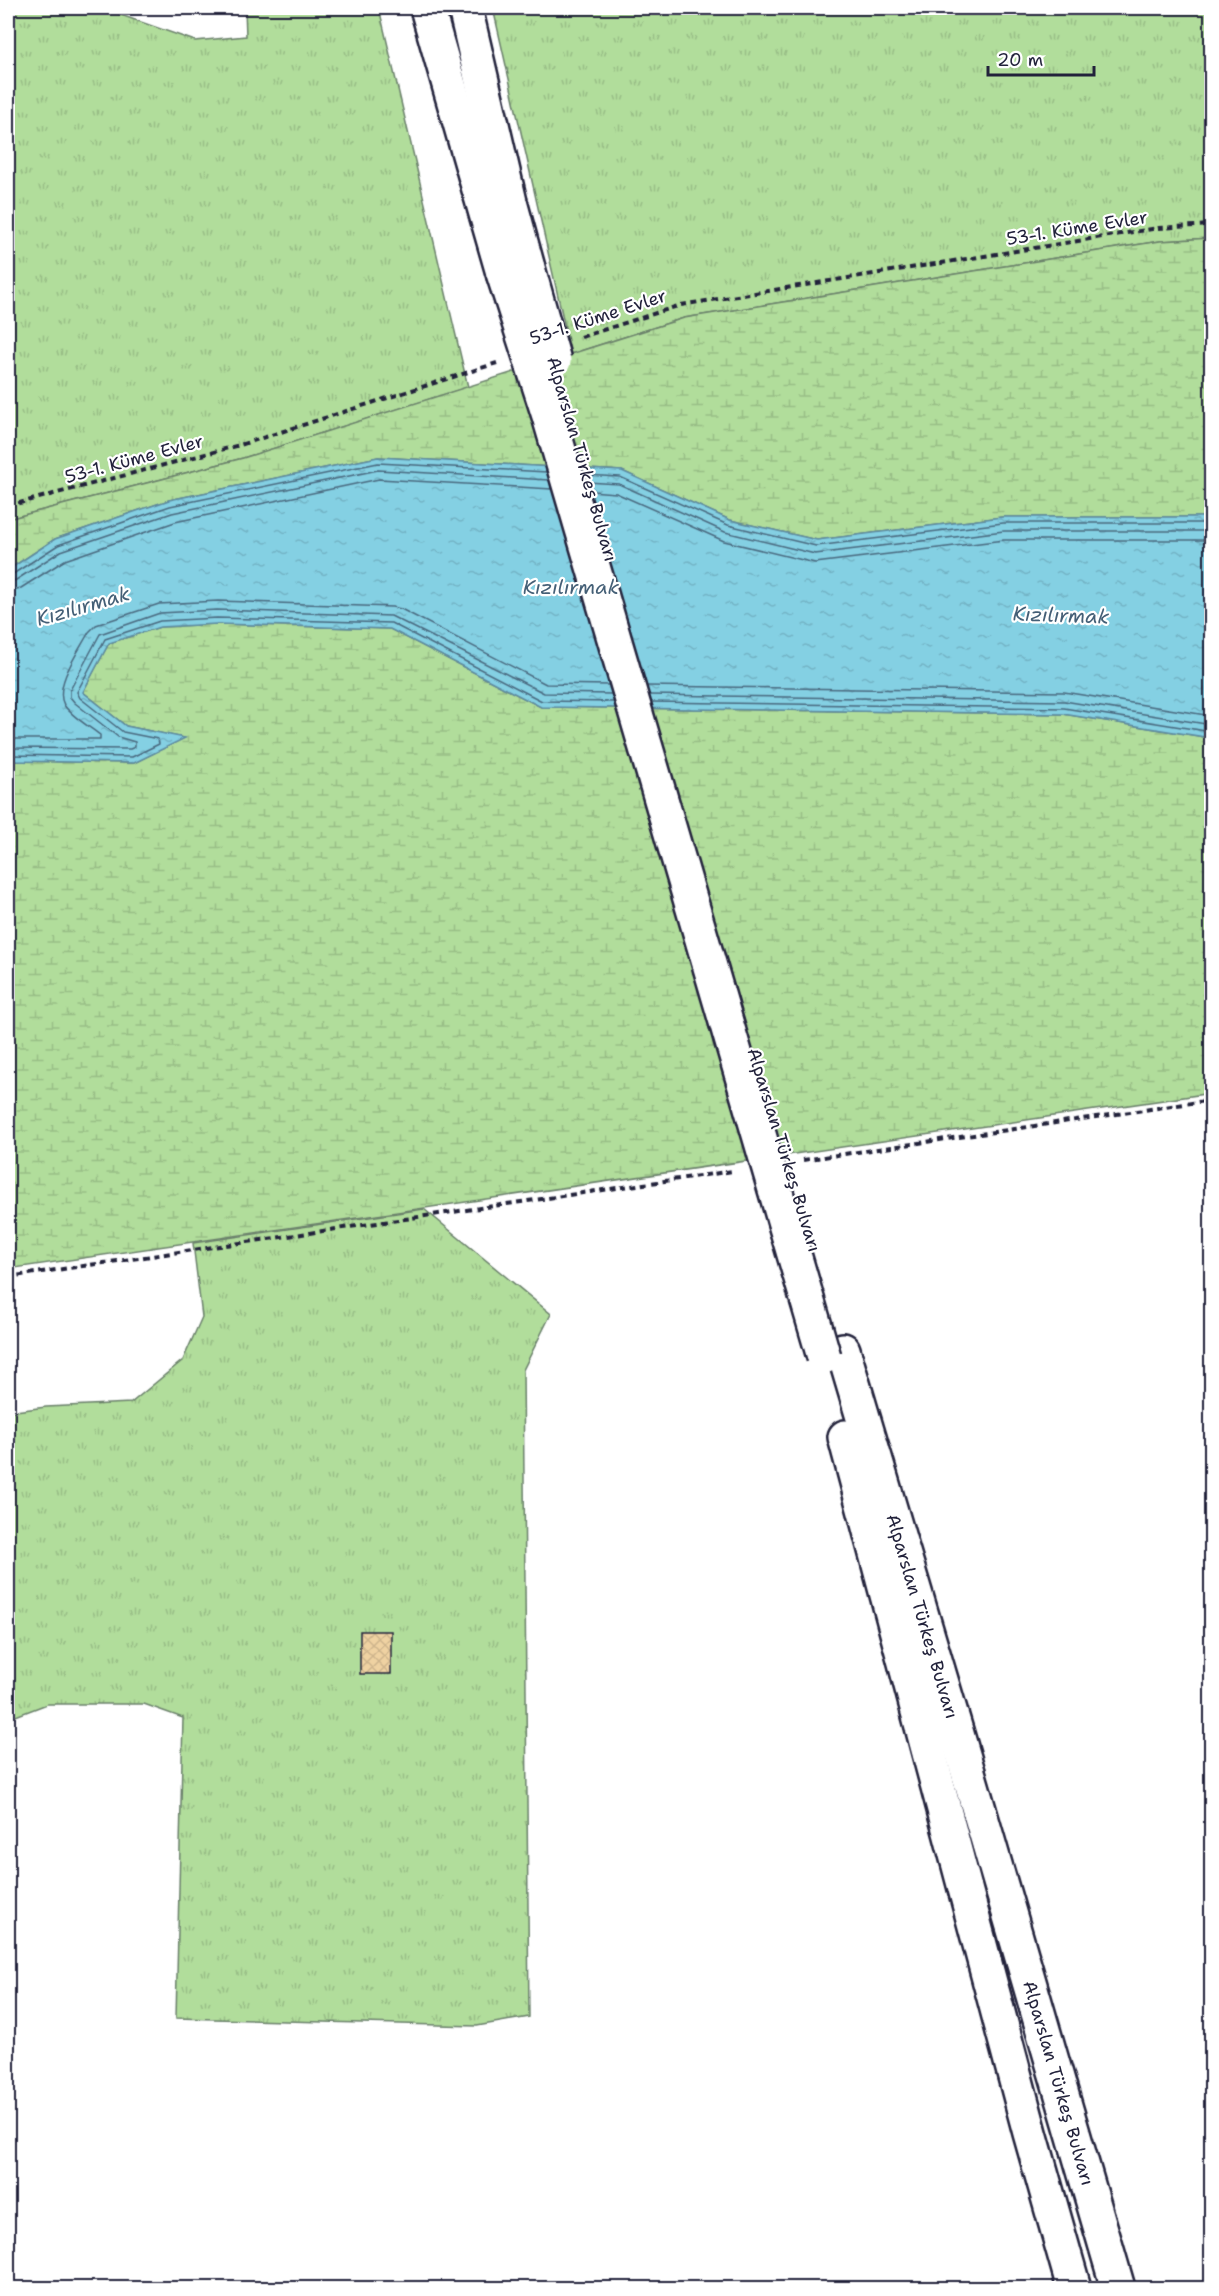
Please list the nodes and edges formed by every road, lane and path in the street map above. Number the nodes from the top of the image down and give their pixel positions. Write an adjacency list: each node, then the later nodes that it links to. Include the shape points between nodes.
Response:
1 (427, 8): 4 (street, Alparslan Türkeş Bulvarı)
2 (465, 8): 4 (street, Alparslan Türkeş Bulvarı, via 510,202)
3 (1212, 225): 5 (path, 53-1. Küme Evler, via 1158,228 681,305)
4 (515, 271): 12 (street, Alparslan Türkeş Bulvarı, bridge, via 549,416)
5 (579, 338)
6 (500, 363): 7 (path, 53-1. Küme Evler, via 240,445)
7 (8, 506)
8 (1212, 1100): 9 (path)
9 (801, 1160)
10 (743, 1169): 11 (path)
11 (8, 1277)
12 (833, 1354): 13 (street, Alparslan Türkeş Bulvarı, via 1027,2121); 14 (street, Alparslan Türkeş Bulvarı, via 957,1734)
13 (1074, 2289)
14 (1118, 2289)

